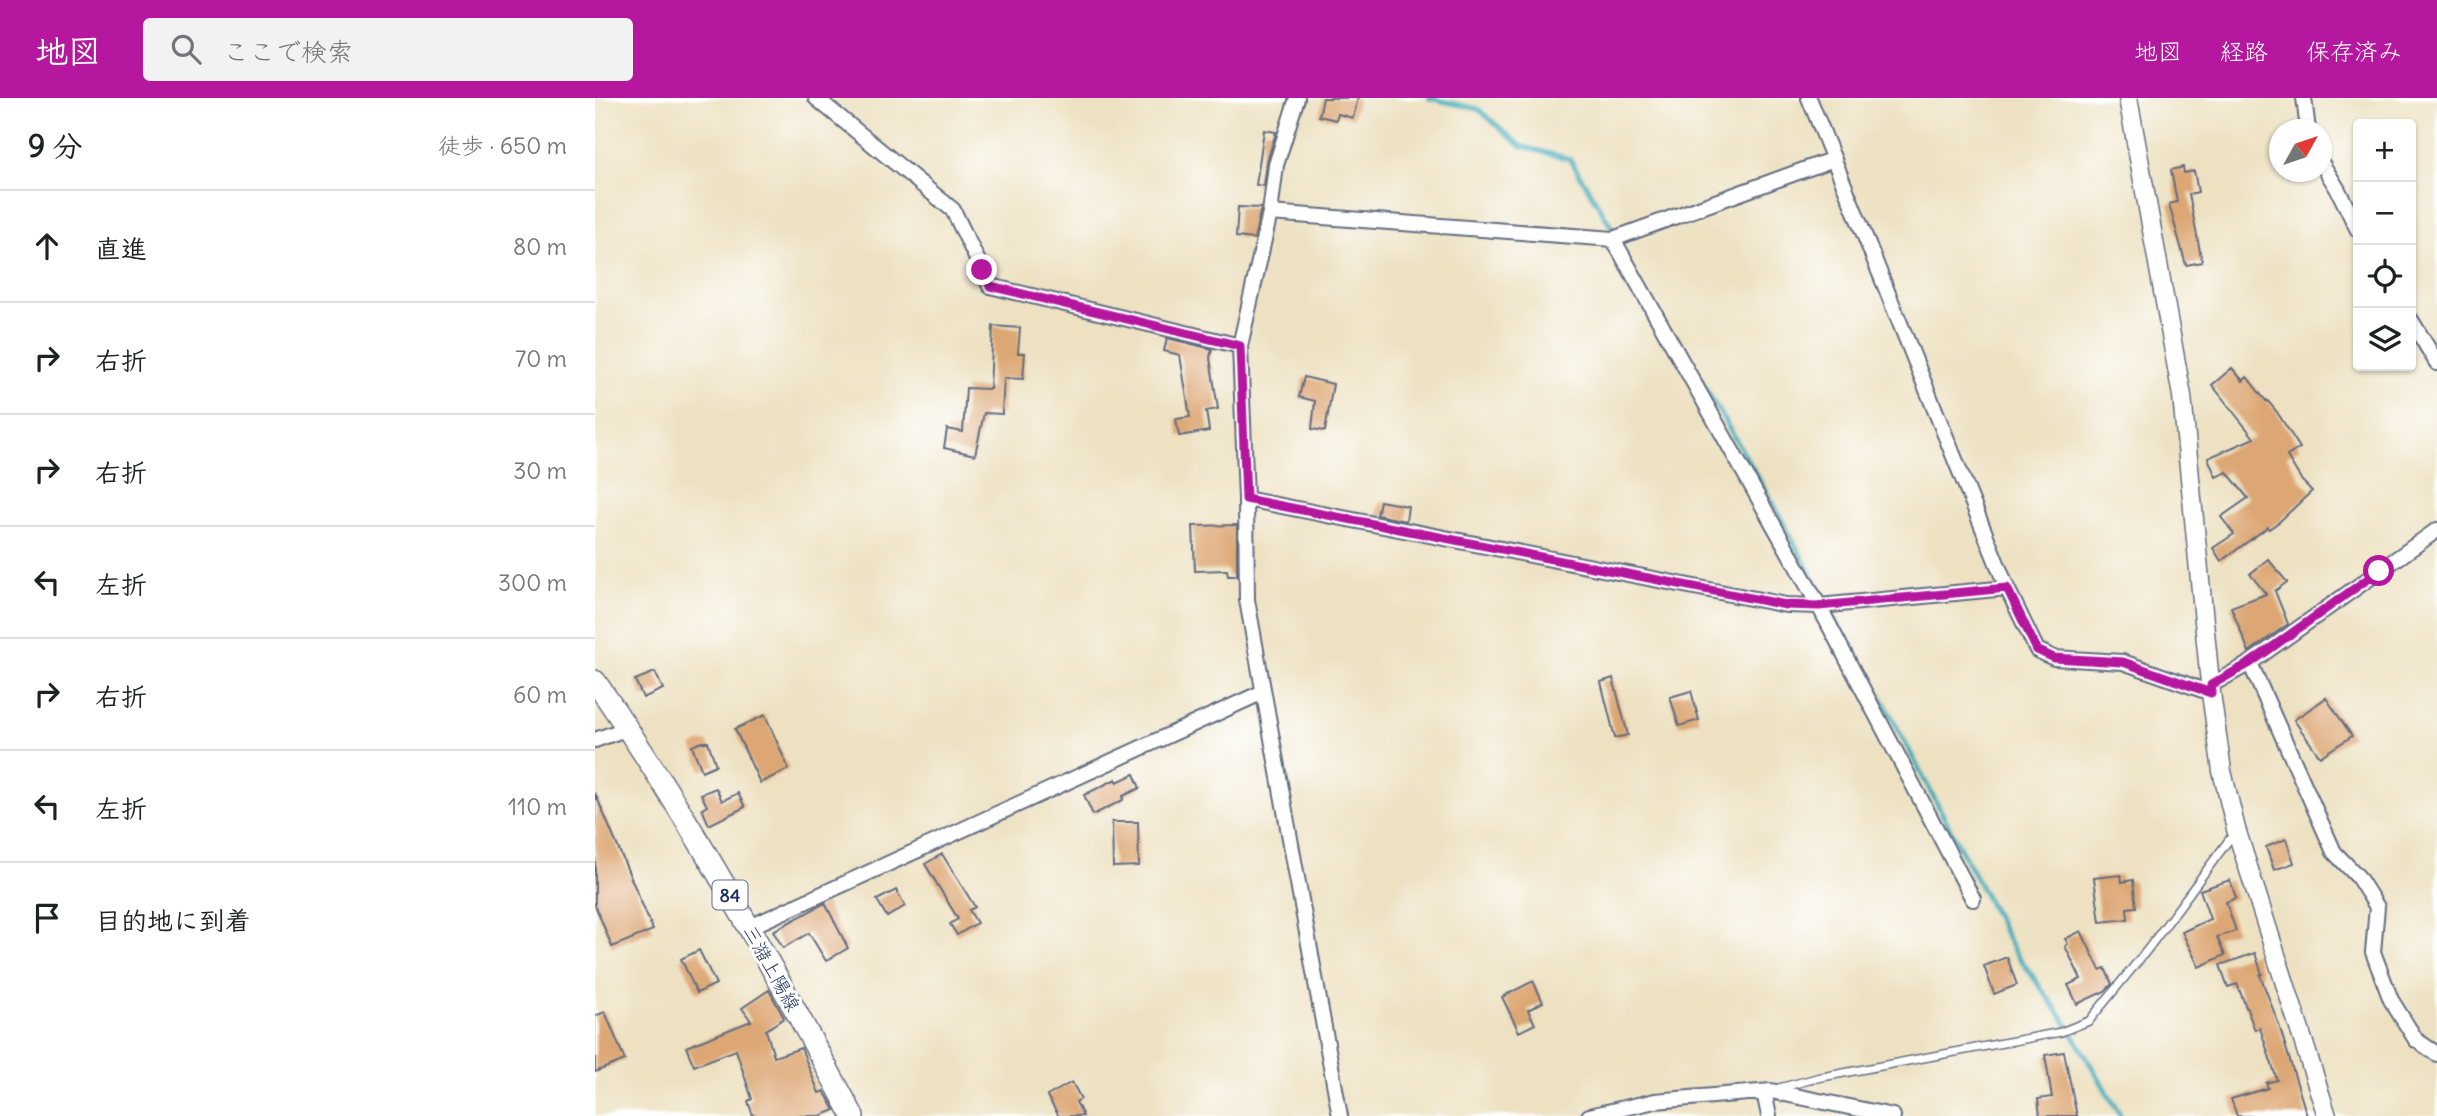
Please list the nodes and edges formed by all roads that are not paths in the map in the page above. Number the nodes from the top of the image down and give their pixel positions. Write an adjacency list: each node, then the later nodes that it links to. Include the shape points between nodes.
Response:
1 (816, 98): 13 (street, via 953,210 990,286)
2 (1297, 98): 9 (street, via 1276,165)
3 (1809, 98): 7 (street)
4 (2128, 98): 21 (street, via 2182,396)
5 (2304, 98): 6 (street)
6 (2307, 119)
7 (1833, 159): 11 (street); 17 (street)
8 (2332, 180): 10 (street)
9 (1270, 213): 11 (street); 13 (street)
10 (2353, 220)
11 (1613, 239): 18 (street)
12 (2416, 328): 14 (street)
13 (1240, 346): 15 (street)
14 (2436, 360)
15 (1246, 499): 18 (street, via 1786,605); 22 (street, via 1247,600)
16 (2437, 530): 19 (street)
17 (2007, 588): 18 (street); 21 (street, via 2037,650 2054,658 2123,662)
18 (1819, 606): 26 (street)
19 (2250, 663): 21 (street); 28 (street, via 2334,852 2378,907 2373,952 2391,1000 2416,1040)
20 (595, 681): 23 (main road, 三潴上陽線 / 84)
21 (2211, 689): 25 (street)
22 (1262, 692): 27 (street); 31 (street)
23 (628, 728): 24 (street); 27 (main road, 三潴上陽線 / 84)
24 (595, 740)
25 (2236, 830): 29 (lane, via 2089,1021 2061,1032); 35 (street)
26 (1973, 899)
27 (750, 927): 30 (main road, 三潴上陽線 / 84)
28 (2437, 1054)
29 (1768, 1091): 32 (street, via 1655,1101); 33 (street); 34 (street)
30 (853, 1116)
31 (1340, 1116)
32 (1589, 1116)
33 (1769, 1116)
34 (1893, 1116)
35 (2327, 1116)

